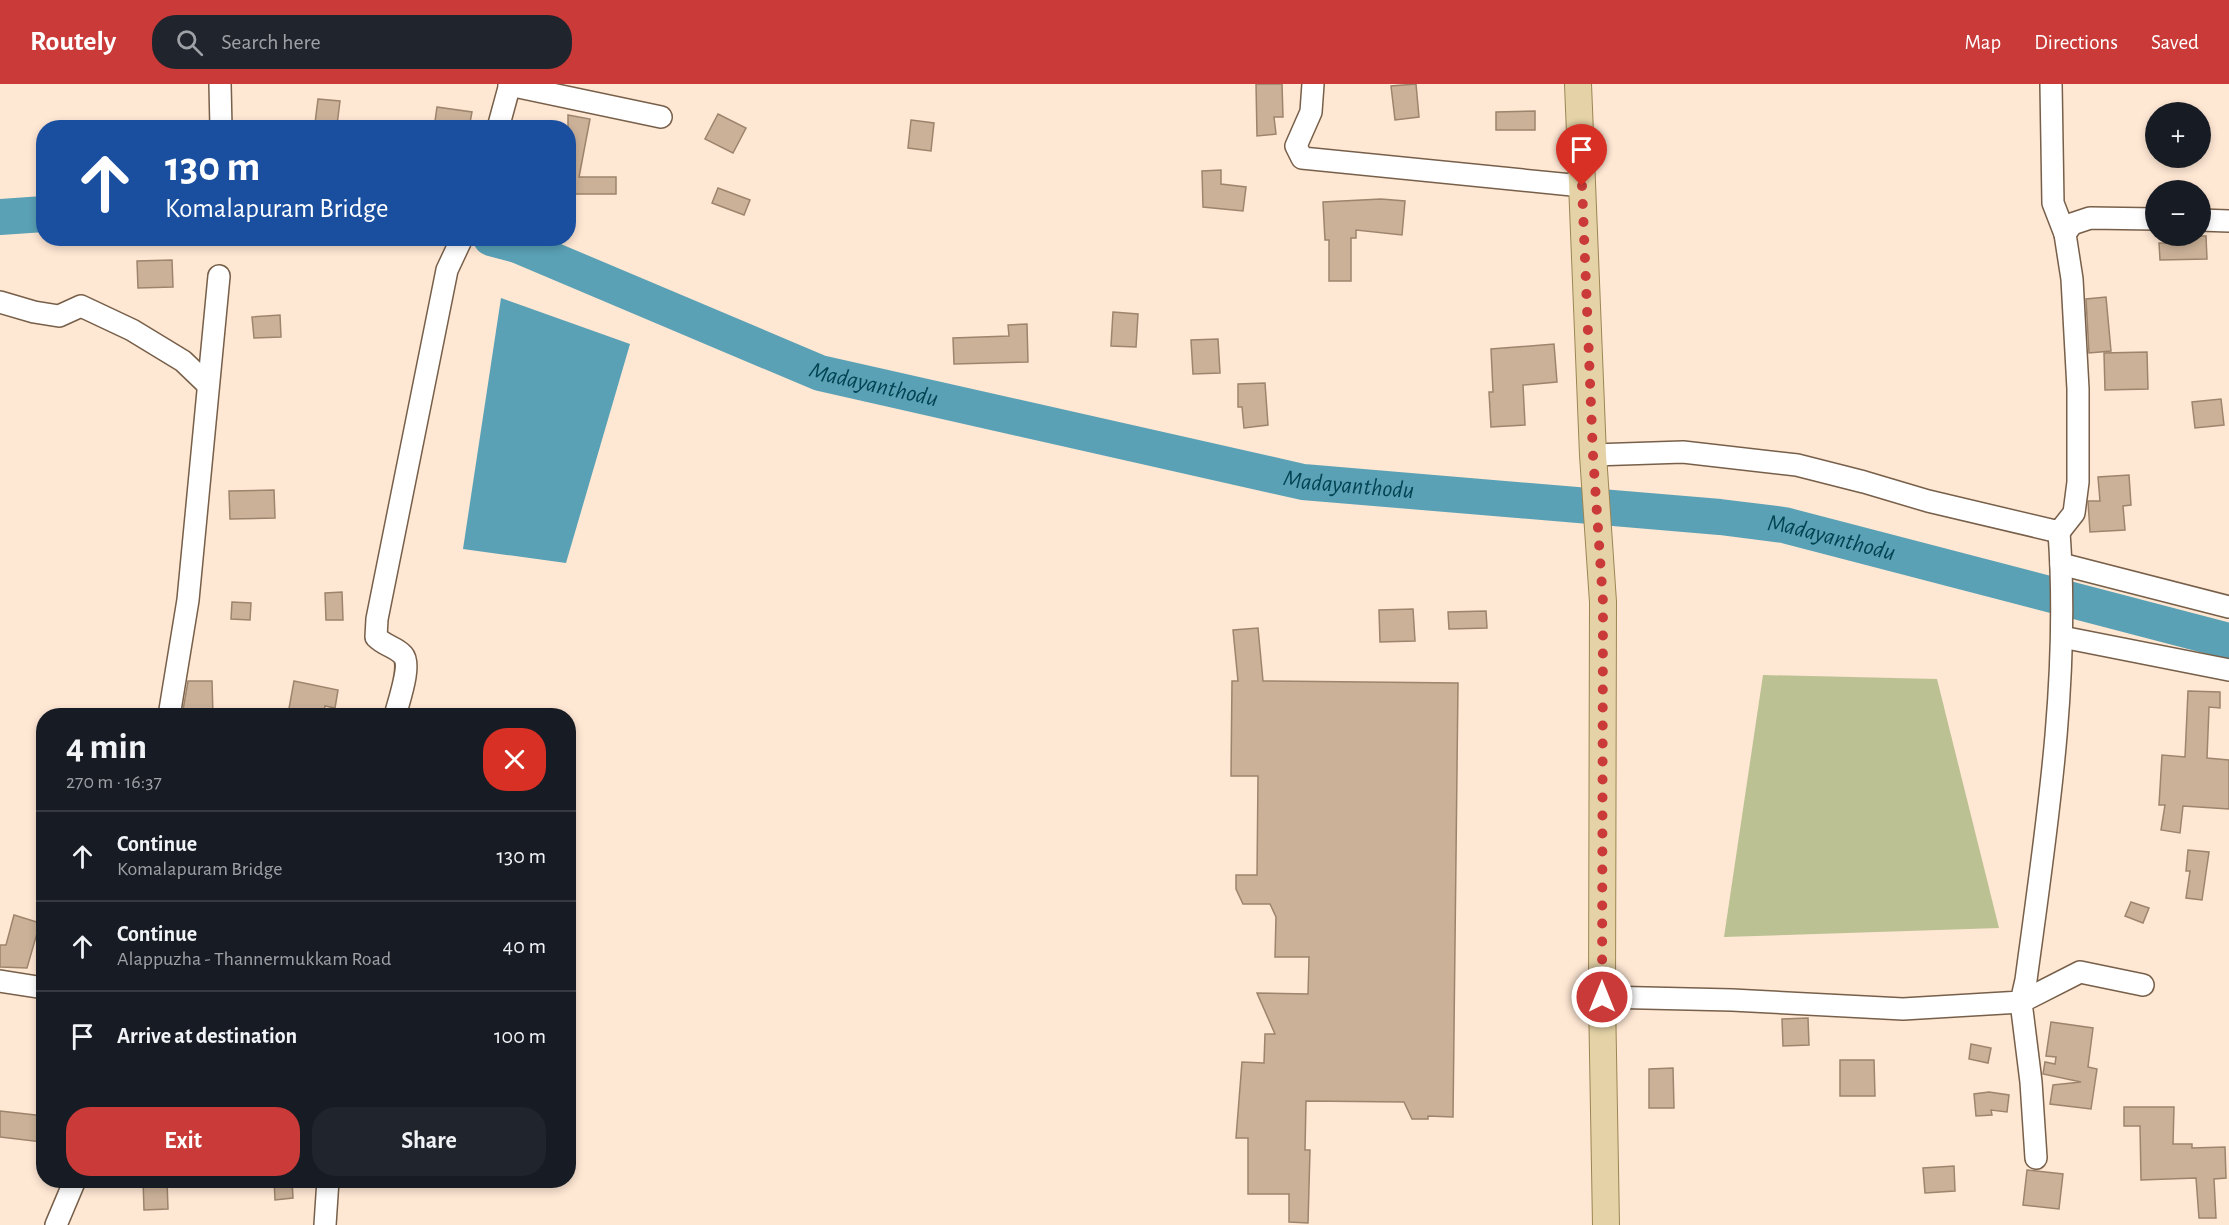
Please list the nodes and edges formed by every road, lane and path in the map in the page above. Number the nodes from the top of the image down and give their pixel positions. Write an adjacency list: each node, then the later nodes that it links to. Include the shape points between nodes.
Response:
1 (220, 84): 7 (street)
2 (1313, 84): 9 (street, via 1311,112 1296,146 1302,158)
3 (1578, 84): 9 (main road)
4 (2051, 84): 13 (street, via 2053,203)
5 (509, 85): 6 (street); 8 (street)
6 (661, 117)
7 (221, 120)
8 (500, 120)
9 (1582, 186): 18 (main road)
10 (2145, 219): 13 (street, via 2090,218 2072,224)
11 (2211, 220): 12 (street)
12 (2229, 221)
13 (2065, 234): 19 (street, via 2072,279 2079,482 2074,513)
14 (458, 246): 25 (street, via 447,270 377,619 376,637 406,660)
15 (219, 276): 17 (street)
16 (0, 302): 17 (street, via 59,316 81,306 132,330 183,361)
17 (207, 384): 24 (street, via 188,600)
18 (1594, 463): 19 (street, via 1683,452 1797,465); 29 (main road, via 1603,602)
19 (2059, 532): 20 (street)
20 (2061, 574): 21 (street); 22 (street)
21 (2229, 607)
22 (2062, 637): 23 (street); 30 (street, via 2051,796)
23 (2229, 670)
24 (170, 708)
25 (398, 708)
26 (0, 981): 28 (street)
27 (2143, 985): 30 (street, via 2080,972)
28 (36, 987)
29 (1602, 997): 30 (street, via 1903,1009); 36 (main road)
30 (2021, 1002): 31 (street)
31 (2036, 1158)
32 (72, 1188): 34 (street)
33 (327, 1188): 35 (street)
34 (56, 1225)
35 (325, 1225)
36 (1606, 1225)

